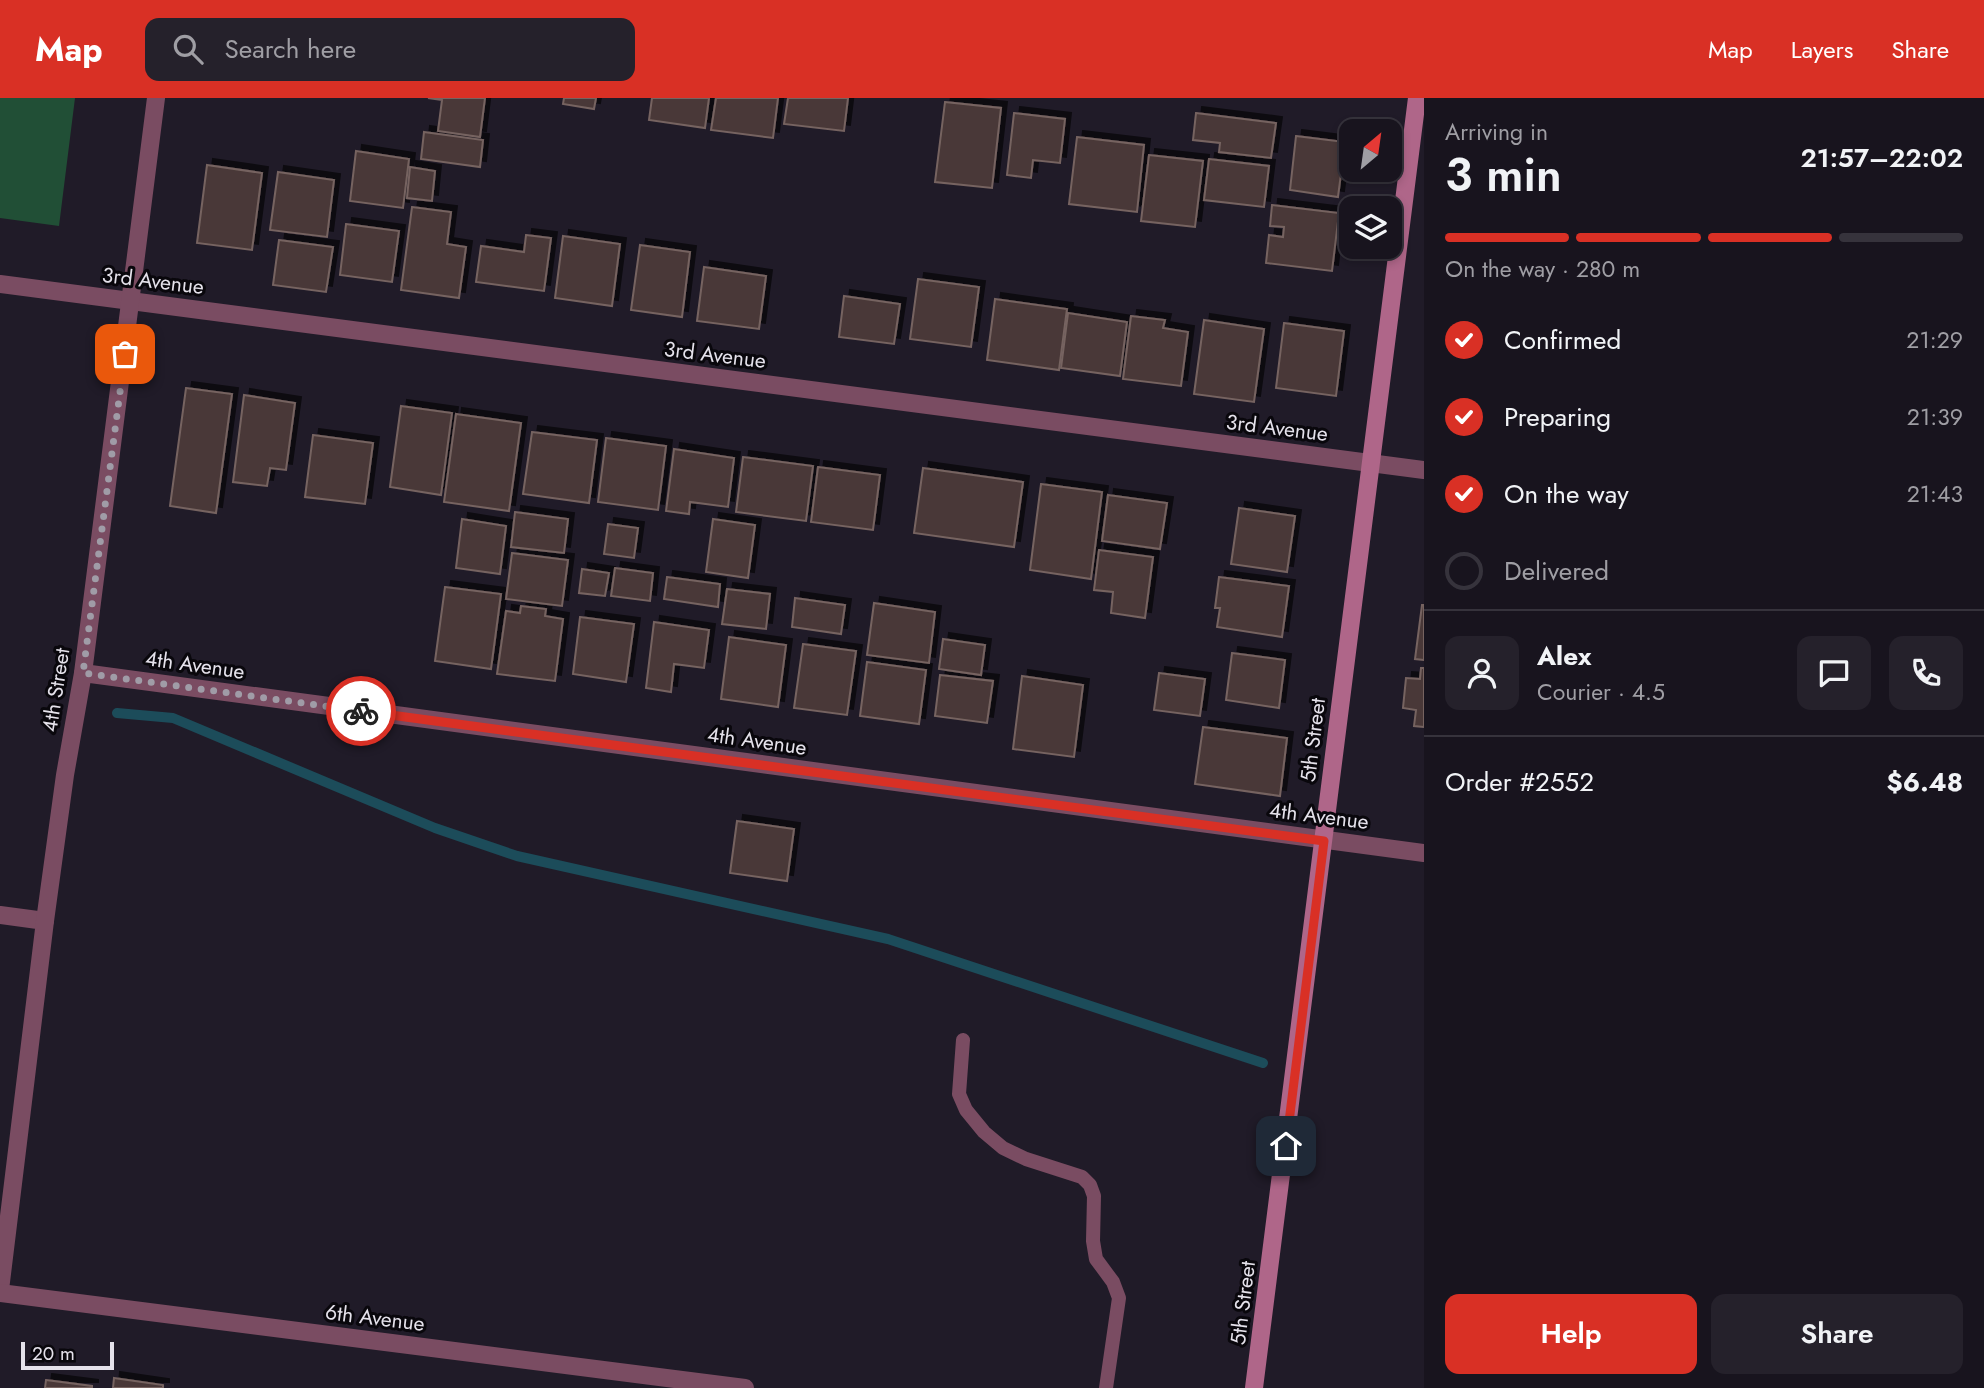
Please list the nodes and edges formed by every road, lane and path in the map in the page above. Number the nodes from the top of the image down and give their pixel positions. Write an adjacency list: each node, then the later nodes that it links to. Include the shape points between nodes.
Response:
1 (156, 98): 4 (street, 4th Street)
2 (1417, 98): 5 (street, 5th Street)
3 (0, 284): 4 (street, 3rd Avenue)
4 (132, 301): 5 (street, 3rd Avenue); 7 (street, 4th Street)
5 (1370, 464): 6 (street, 3rd Avenue); 8 (street, 5th Street)
6 (1424, 470)
7 (83, 673): 8 (street, 4th Avenue); 11 (street, 4th Street)
8 (1324, 841): 9 (street, 4th Avenue); 16 (street, 5th Street)
9 (1424, 853)
10 (0, 915): 11 (street)
11 (45, 921): 13 (street, 4th Street)
12 (963, 1040): 15 (lane, via 959,1094 984,1132 1003,1148 1082,1177 1090,1185 1096,1259 1119,1298)
13 (0, 1292): 14 (street, 6th Avenue)
14 (745, 1388)
15 (1106, 1388)
16 (1254, 1388)

